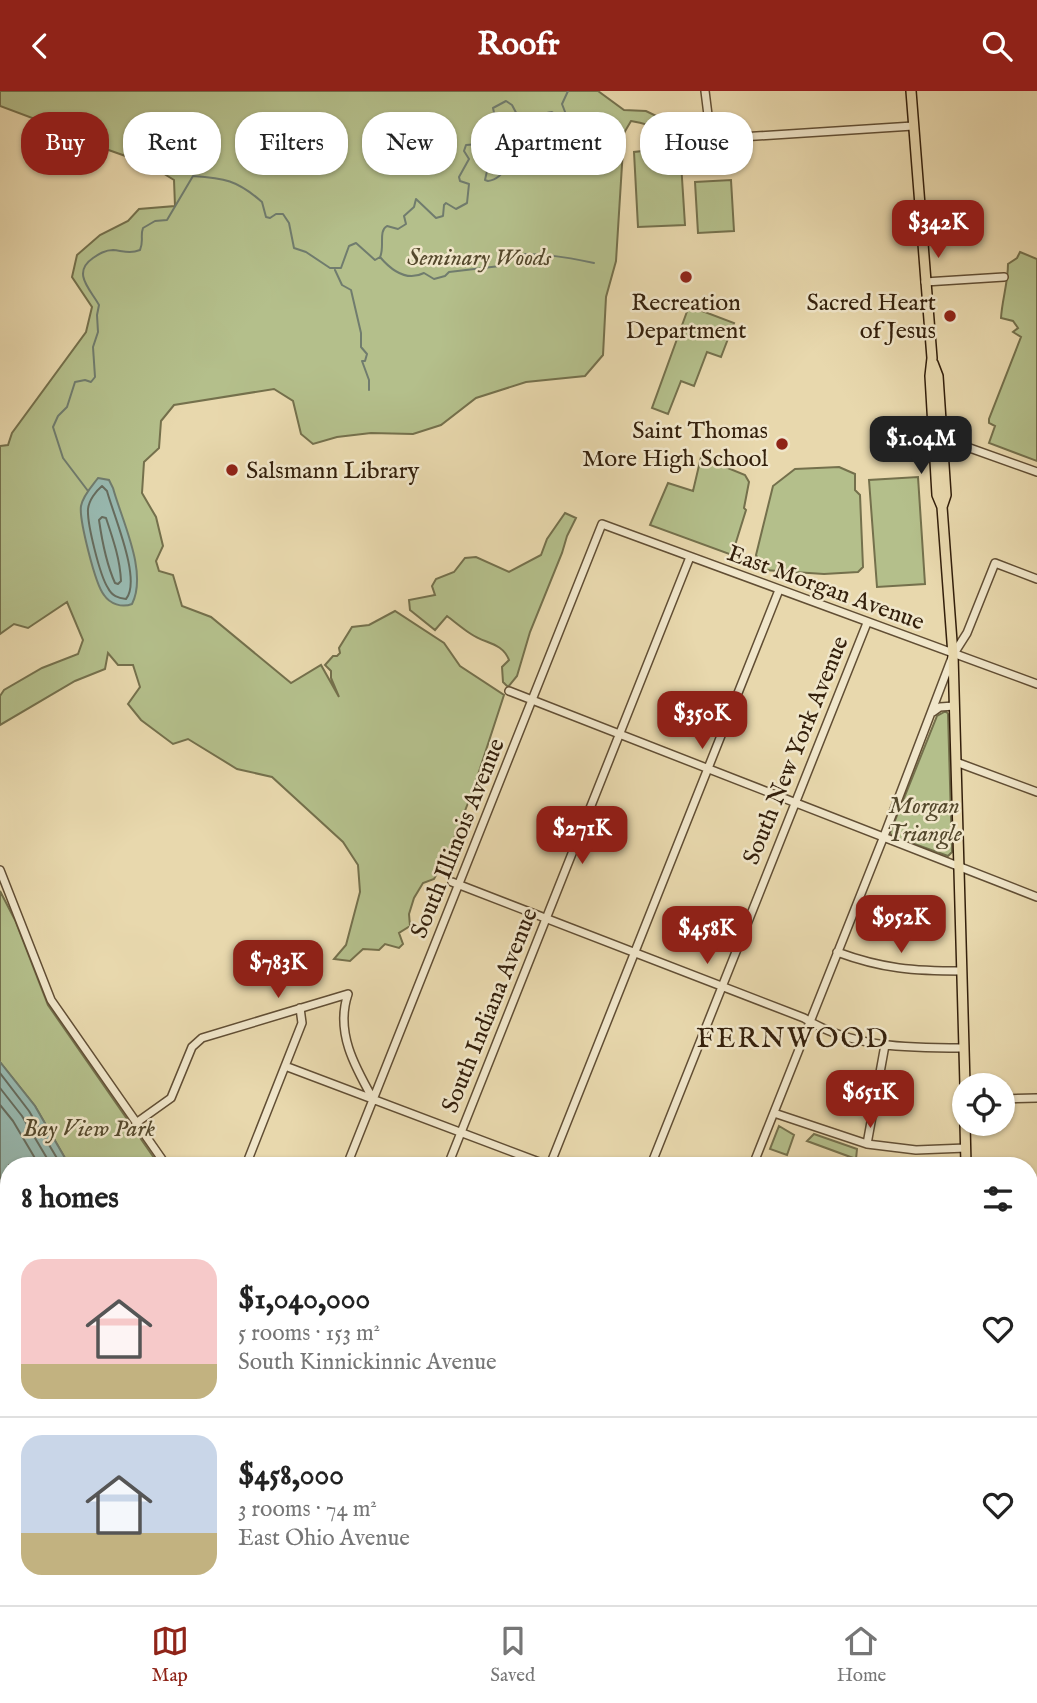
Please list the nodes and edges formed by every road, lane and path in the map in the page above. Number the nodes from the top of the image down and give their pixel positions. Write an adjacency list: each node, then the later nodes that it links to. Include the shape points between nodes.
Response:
1 (705, 91): 3 (street, via 709,131 731,139)
2 (911, 91): 3 (main road)
3 (914, 126): 5 (main road)
4 (1004, 277): 5 (street)
5 (925, 282): 6 (main road)
6 (938, 437): 7 (street); 8 (main road); 10 (main road, via 937,495)
7 (958, 443): 8 (main road); 9 (street)
8 (943, 458): 10 (main road, via 946,495)
9 (1037, 472)
10 (942, 507): 16 (main road)
11 (602, 524): 12 (street, East Morgan Avenue); 19 (street, South Illinois Avenue)
12 (690, 557): 14 (street, East Morgan Avenue); 22 (street, South Indiana Avenue)
13 (1037, 579): 16 (street, via 995,563 967,633)
14 (779, 590): 15 (street, East Morgan Avenue); 24 (street)
15 (867, 623): 16 (street, East Morgan Avenue); 26 (street, South New York Avenue)
16 (953, 655): 17 (street, East Morgan Avenue); 20 (main road); 21 (street)
17 (1037, 684)
18 (509, 691): 19 (street)
19 (532, 701): 22 (street); 30 (street, South Illinois Avenue)
20 (954, 706): 21 (street); 23 (main road)
21 (932, 712): 27 (street)
22 (620, 734): 24 (street); 32 (street, South Indiana Avenue)
23 (956, 762): 25 (street); 28 (main road)
24 (708, 769): 26 (street); 34 (street)
25 (1037, 792)
26 (796, 802): 27 (street); 36 (street, South New York Avenue)
27 (884, 836): 28 (street); 33 (street)
28 (959, 867): 31 (street); 35 (main road)
29 (0, 870): 47 (street, via 51,1000)
30 (456, 883): 32 (street); 44 (street, South Illinois Avenue)
31 (1037, 897)
32 (547, 919): 34 (street); 48 (street, South Indiana Avenue)
33 (838, 952): 35 (street, via 901,970); 38 (street)
34 (635, 953): 36 (street); 57 (street)
35 (962, 971): 40 (main road)
36 (722, 987): 38 (street); 58 (street, South New York Avenue)
37 (300, 1008): 41 (street, via 302,1023); 44 (street, via 348,994 343,1019 347,1042); 47 (street, via 196,1042 171,1098)
38 (810, 1022): 39 (street); 46 (street)
39 (885, 1045): 40 (street); 50 (street)
40 (963, 1048): 42 (main road)
41 (285, 1066): 44 (street); 53 (street)
42 (964, 1073)
43 (1037, 1098): 45 (street)
44 (373, 1099): 48 (street); 54 (street, South Illinois Avenue)
45 (1015, 1099)
46 (774, 1113): 50 (street); 59 (street)
47 (136, 1123): 52 (street)
48 (461, 1133): 55 (street, South Indiana Avenue); 56 (street)
49 (966, 1136): 51 (main road)
50 (867, 1144): 51 (street, via 916,1150)
51 (966, 1148): 60 (main road)
52 (160, 1157)
53 (249, 1157)
54 (350, 1157)
55 (451, 1157)
56 (526, 1157)
57 (551, 1157)
58 (654, 1157)
59 (756, 1157)
60 (966, 1157)

